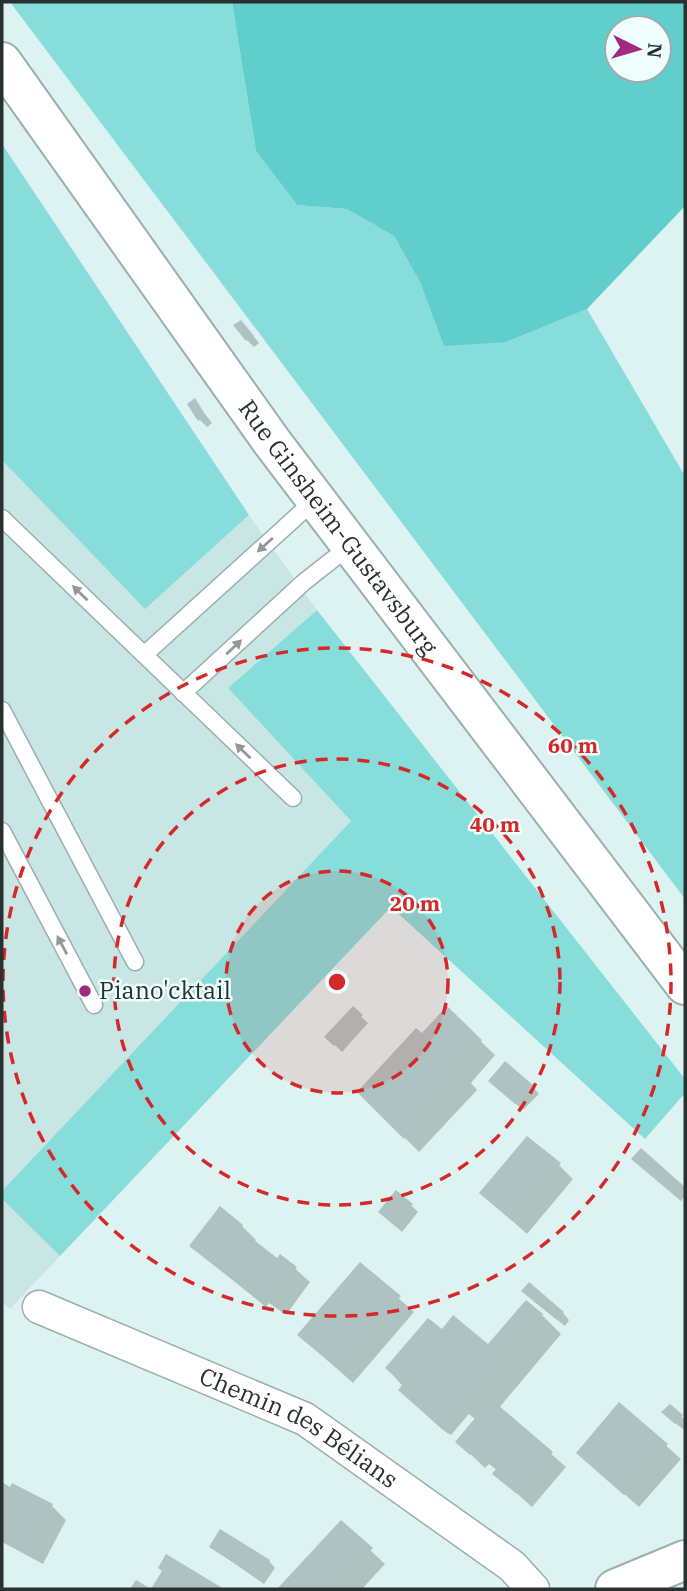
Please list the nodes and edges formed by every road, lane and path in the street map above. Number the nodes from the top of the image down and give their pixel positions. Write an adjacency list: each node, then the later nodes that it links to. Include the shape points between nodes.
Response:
1 (2, 62): 2 (street, Rue Ginsheim-Gustavsburg)
2 (316, 499): 4 (street, Rue Ginsheim-Gustavsburg); 5 (lane, one-way to 5)
3 (2, 518): 5 (lane, one-way to 3)
4 (351, 545): 6 (lane, one-way to 4); 11 (street, Rue Ginsheim-Gustavsburg)
5 (144, 655): 6 (lane)
6 (183, 693): 8 (lane, one-way to 6)
7 (2, 710): 10 (lane)
8 (293, 798)
9 (2, 831): 12 (lane, one-way to 9)
10 (135, 962)
11 (685, 985)
12 (94, 1005)
13 (39, 1307): 15 (street, Chemin des Bélians, via 305,1419 512,1566)
14 (685, 1560): 16 (street)
15 (533, 1589)
16 (615, 1589)

